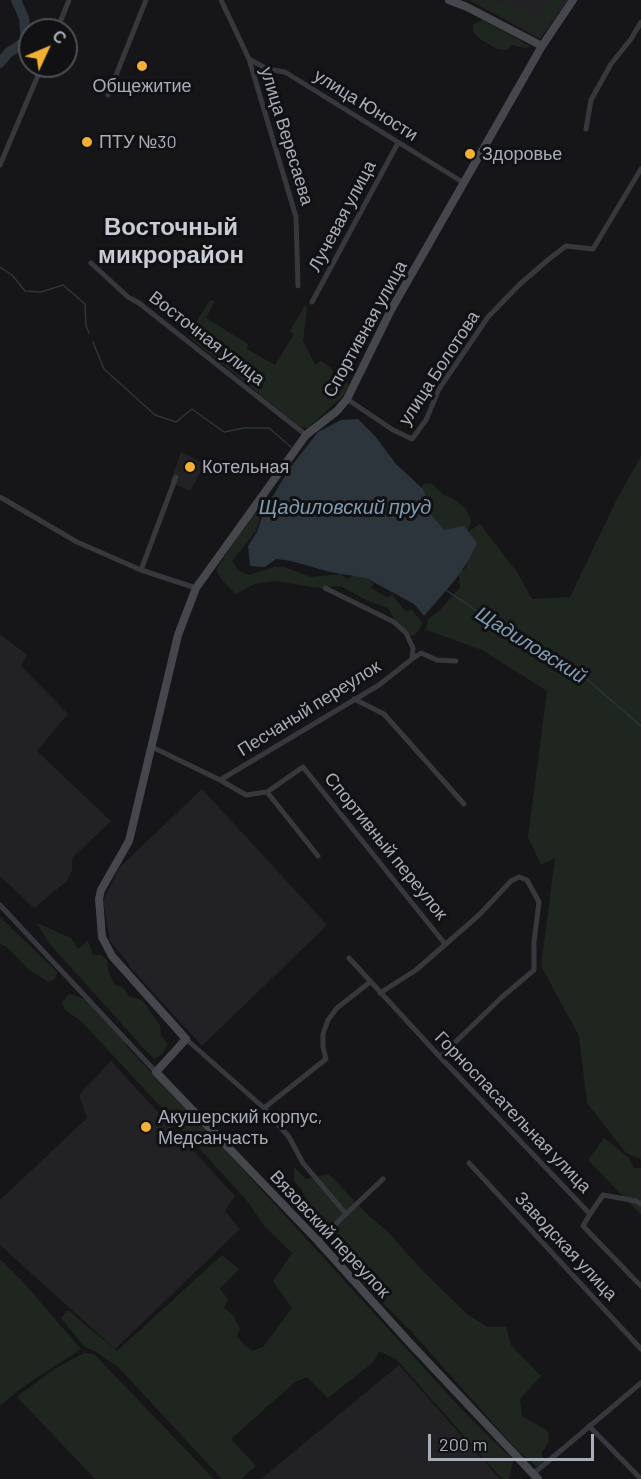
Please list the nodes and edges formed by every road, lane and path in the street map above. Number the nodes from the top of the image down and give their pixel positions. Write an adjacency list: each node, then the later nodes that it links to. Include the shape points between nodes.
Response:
1 (69, 0): 6 (street)
2 (146, 0): 11 (street)
3 (221, 0): 9 (street, улица Вересаева)
4 (449, 0): 8 (street)
5 (573, 0): 8 (street, Спортивная улица)
6 (62, 18)
7 (641, 22): 12 (street, via 591,99)
8 (542, 46): 16 (street, Спортивная улица)
9 (249, 59): 13 (street, улица Юности, via 267,69 285,72); 18 (street, улица Вересаева, via 296,217)
10 (37, 78): 14 (street)
11 (108, 95)
12 (586, 129)
13 (398, 143): 16 (street, улица Юности); 19 (street, Лучевая улица)
14 (0, 165)
15 (641, 169): 20 (street, улица Болотова, via 593,249 566,246 488,317 439,389 426,420 412,439)
16 (464, 183): 20 (street, Спортивная улица, via 391,310)
17 (91, 263): 21 (street, Восточная улица, via 128,297)
18 (298, 286)
19 (312, 302)
20 (347, 399): 21 (street, Спортивная улица)
21 (306, 435): 25 (street, Спортивная улица)
22 (177, 477): 24 (street)
23 (0, 497): 24 (street, via 77,542)
24 (141, 570): 25 (street)
25 (196, 588): 30 (street, Спортивная улица, via 178,635)
26 (325, 588): 27 (street, via 394,622 413,648)
27 (412, 659): 28 (street, via 421,653 437,660); 29 (street, Песчаный переулок)
28 (456, 661)
29 (354, 699): 31 (street, Песчаный переулок); 33 (street, via 384,714)
30 (152, 747): 31 (street); 40 (street, Спортивная улица, via 129,841 101,890 102,938 112,957)
31 (220, 780): 32 (street, via 246,795)
32 (267, 792): 34 (street); 36 (street, Спортивный переулок, via 303,767)
33 (464, 804)
34 (318, 856)
35 (0, 905): 42 (street, Вязовский переулок)
36 (446, 944): 39 (street); 41 (street, via 511,881 519,877 526,880 539,902 534,970)
37 (348, 958): 38 (street, Горноспасательная улица)
38 (370, 982): 39 (street, Горноспасательная улица); 43 (street, via 328,1020 323,1034 326,1059)
39 (380, 993): 41 (street, Горноспасательная улица)
40 (186, 1039): 42 (street); 43 (street)
41 (440, 1058): 48 (street, Горноспасательная улица)
42 (156, 1072): 49 (street, Вязовский переулок)
43 (264, 1108): 47 (street)
44 (469, 1163): 51 (street, Заводская улица)
45 (383, 1179): 47 (street)
46 (641, 1204): 48 (street, via 603,1195)
47 (346, 1214): 49 (street)
48 (590, 1214): 50 (street, Горноспасательная улица, via 583,1226)
49 (318, 1241): 54 (street, Вязовский переулок)
50 (641, 1286)
51 (641, 1349)
52 (641, 1383): 53 (street)
53 (589, 1426): 54 (street); 55 (street)
54 (536, 1476)
55 (641, 1479)

